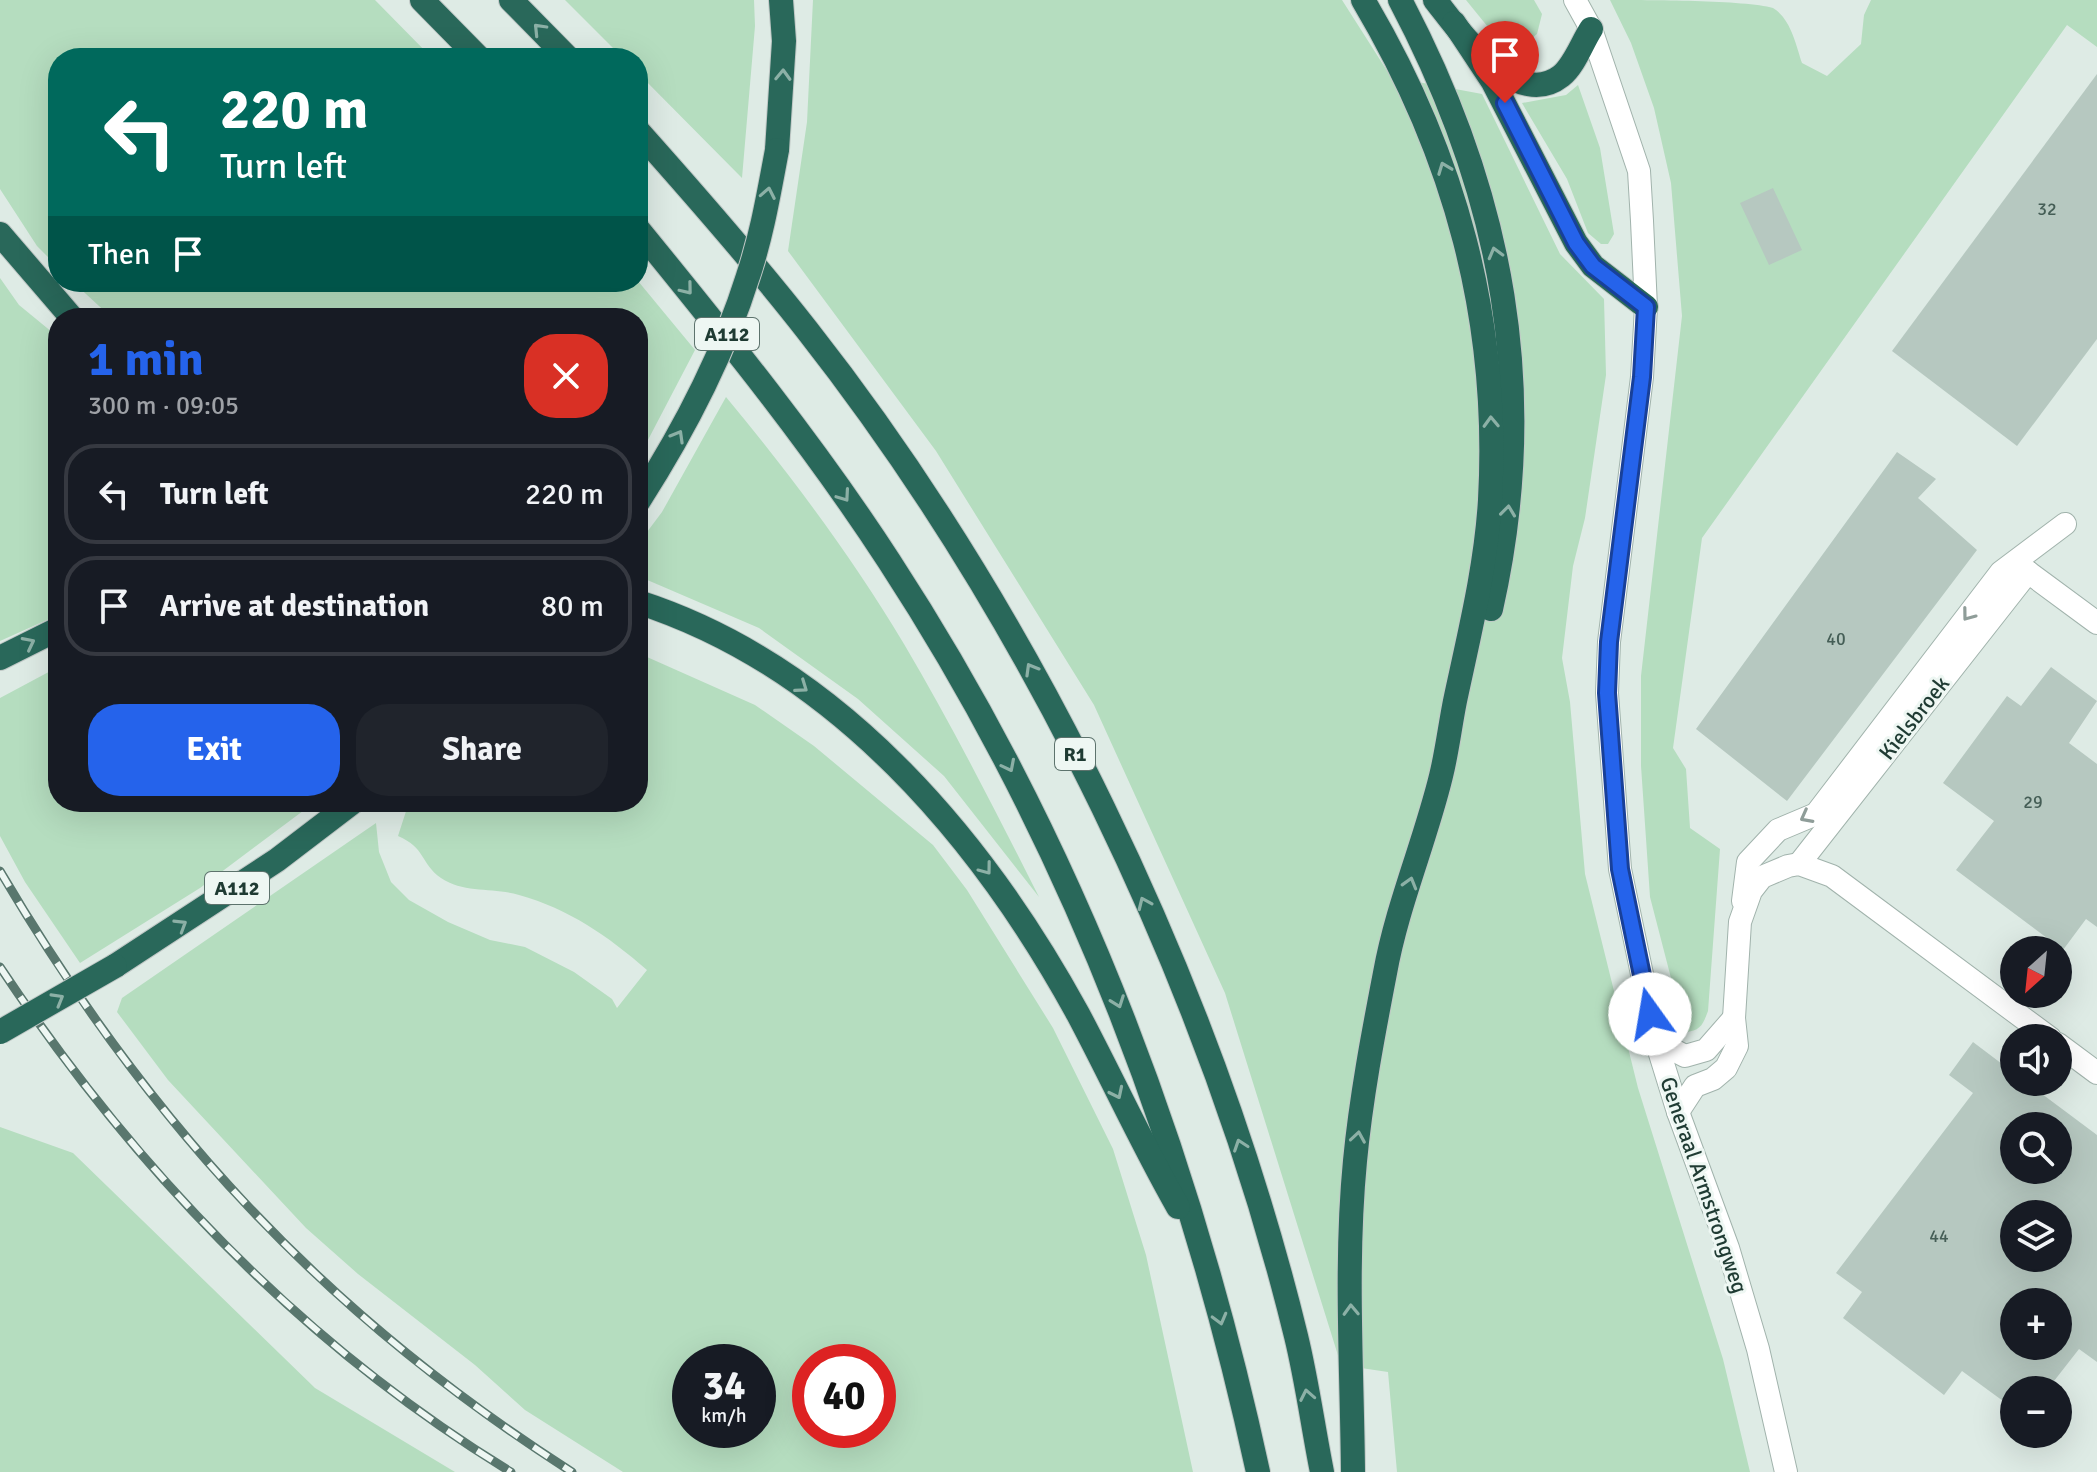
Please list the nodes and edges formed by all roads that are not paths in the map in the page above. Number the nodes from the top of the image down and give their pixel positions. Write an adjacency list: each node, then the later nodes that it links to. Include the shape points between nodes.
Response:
1 (422, 0): 10 (highway)
2 (511, 0): 11 (highway, one-way to 2)
3 (781, 0): 19 (highway, A112, one-way to 3, bridge, via 695,405 749,274 777,150 784,41)
4 (1363, 0): 29 (highway, one-way to 4, via 1482,573 1490,502 1488,359 1455,198 1391,46)
5 (1400, 0): 29 (highway, one-way to 5, via 1470,705 1499,575 1510,493 1512,361 1498,267 1474,175 1450,104)
6 (1435, 0): 8 (highway)
7 (1575, 0): 9 (street, Generaal Armstrongweg)
8 (1454, 23): 9 (highway, via 1491,64 1527,85 1561,76); 17 (highway, via 1493,82 1576,243 1593,266)
9 (1591, 29): 17 (street, Generaal Armstrongweg, via 1639,171)
10 (469, 48)
11 (558, 48)
12 (648, 142): 46 (highway, R1, one-way to 12, via 1296,1338 1214,1069 1102,808 1044,692 973,570 865,409 727,231)
13 (0, 234): 15 (highway)
14 (648, 241): 44 (highway, one-way to 44, via 781,405 890,562 996,741 1105,967 1152,1093)
15 (48, 290)
16 (50, 292): 18 (highway)
17 (1646, 307): 37 (street, Generaal Armstrongweg, via 1607,693 1620,869)
18 (63, 308)
19 (648, 485)
20 (2065, 524): 21 (street)
21 (2001, 572): 22 (street); 31 (street, one-way to 31, via 1816,814)
22 (2028, 572): 25 (street); 32 (street, Kielsbroek)
23 (648, 605): 27 (highway, via 676,614)
24 (648, 620): 27 (highway)
25 (2097, 623)
26 (48, 634): 28 (highway, one-way to 26)
27 (736, 647): 44 (highway, one-way to 44, via 822,701 897,765 990,873 1078,1015)
28 (0, 658)
29 (1442, 775): 47 (highway, one-way to 29, via 1350,1289 1355,1158 1385,968)
30 (340, 812): 36 (highway, A112, one-way to 30, bridge, via 115,966 277,860)
31 (1778, 830): 32 (street); 33 (street, via 1748,862)
32 (1799, 864): 33 (street, via 1762,877); 35 (street, via 1832,876)
33 (1740, 922): 34 (street)
34 (1734, 1018): 39 (street, via 1706,1050); 42 (street, via 1737,1046 1726,1068)
35 (2031, 1024)
36 (0, 1032)
37 (1656, 1041): 39 (street); 41 (street, Generaal Armstrongweg)
38 (2072, 1054): 40 (street)
39 (1685, 1056): 41 (street)
40 (2097, 1073)
41 (1669, 1080): 42 (street); 43 (street, Generaal Armstrongweg)
42 (1695, 1086): 43 (street)
43 (1678, 1112): 48 (street, Generaal Armstrongweg, via 1758,1349)
44 (1199, 1244): 45 (highway, one-way to 45)
45 (1258, 1472)
46 (1322, 1472)
47 (1353, 1472)
48 (1786, 1472)

